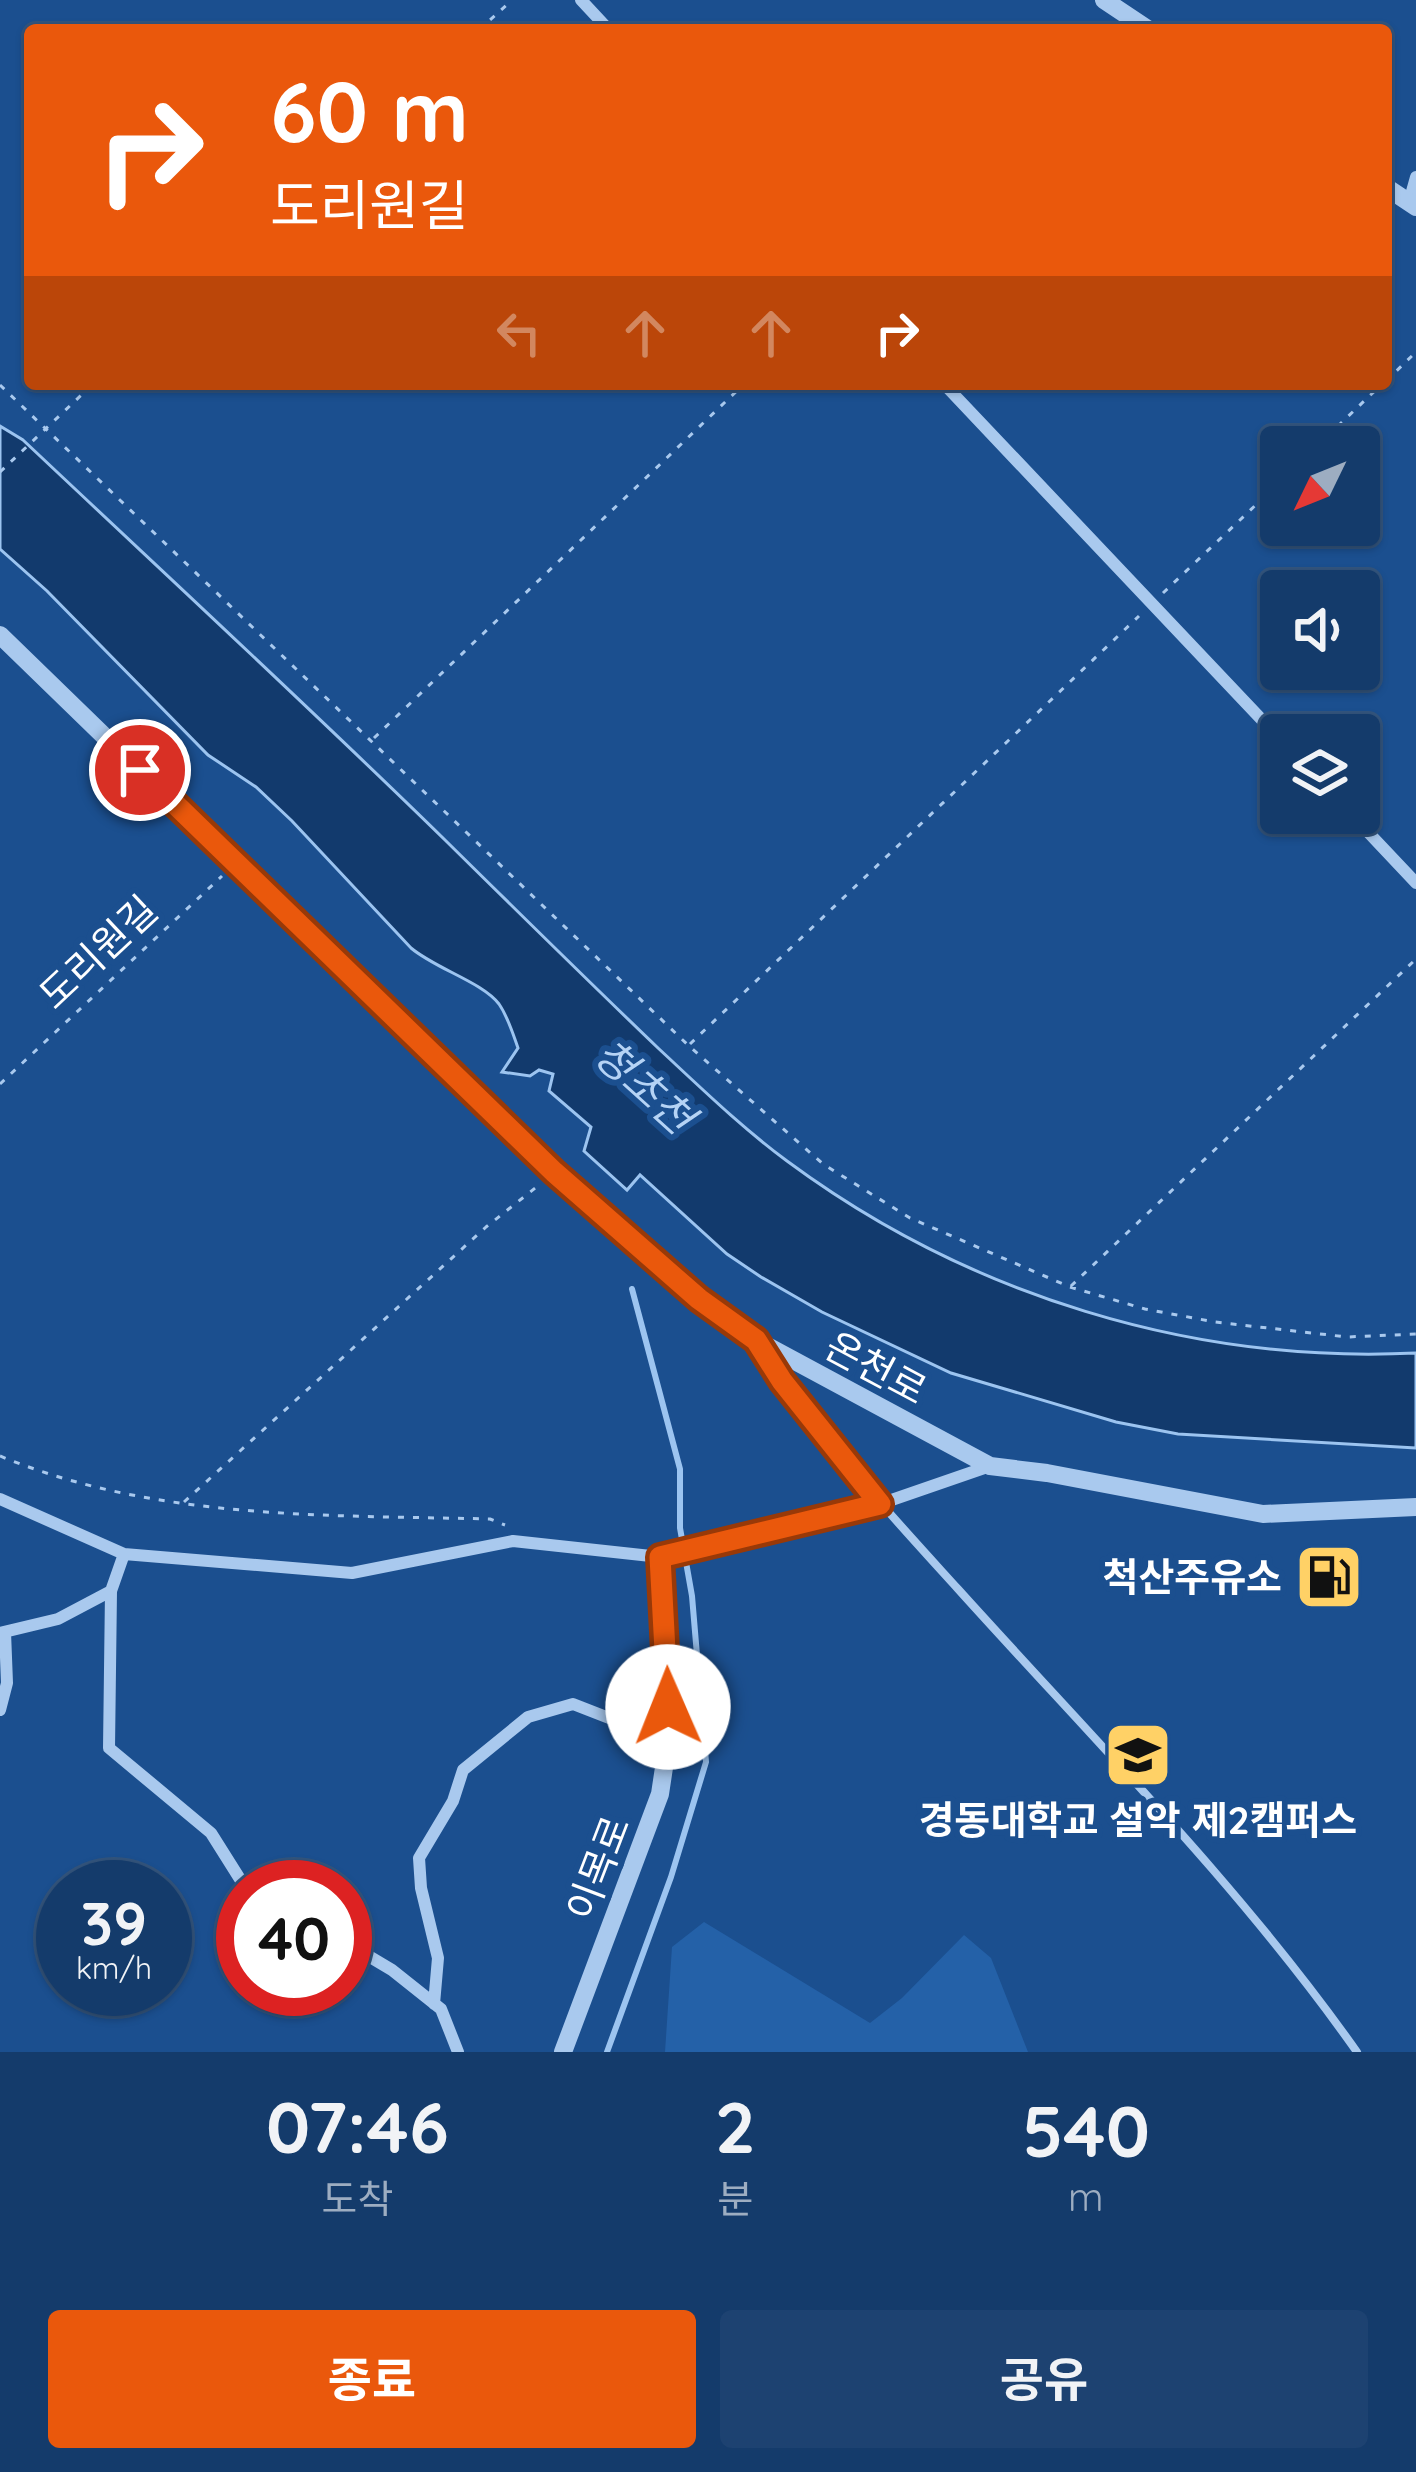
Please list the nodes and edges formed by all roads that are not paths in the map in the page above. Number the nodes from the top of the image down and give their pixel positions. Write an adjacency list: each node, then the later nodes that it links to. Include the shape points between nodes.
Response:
1 (581, 0): 3 (street)
2 (1104, 0): 4 (street)
3 (603, 24)
4 (1140, 24)
5 (1416, 177): 6 (street)
6 (1412, 204)
7 (950, 390): 9 (street)
8 (0, 635): 12 (street, 온천로, via 554,1172)
9 (1260, 718)
10 (1370, 834): 11 (street)
11 (1416, 883)
12 (756, 1340): 13 (street, 온천로); 15 (lane)
13 (990, 1466): 15 (street); 16 (street, 온천로, via 1263,1514)
14 (0, 1499): 17 (street)
15 (880, 1504): 18 (street); 28 (lane, via 1287,1954)
16 (1410, 1511)
17 (124, 1554): 18 (street, via 352,1573 513,1541); 19 (street)
18 (660, 1557): 22 (street, 이목로)
19 (111, 1591): 20 (street, via 58,1619); 23 (street, via 109,1748 212,1833)
20 (3, 1632): 21 (street)
21 (0, 1709)
22 (668, 1742): 25 (street, via 573,1704 529,1717 464,1770 419,1858 437,1958); 27 (street, 이목로, via 660,1794)
23 (228, 1860)
24 (372, 1958): 25 (street)
25 (434, 2004): 26 (street)
26 (458, 2052)
27 (563, 2052)
28 (1357, 2052)

